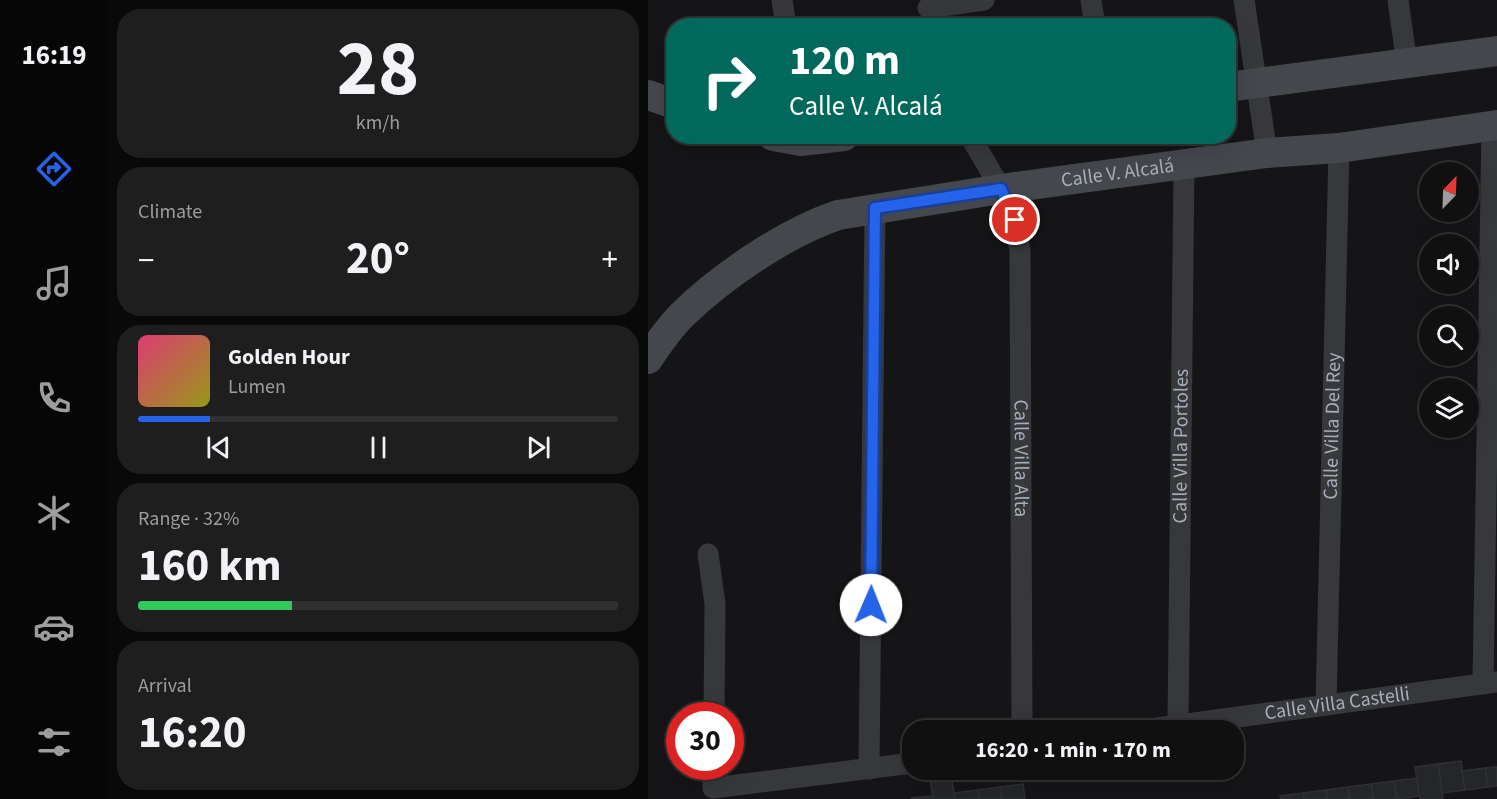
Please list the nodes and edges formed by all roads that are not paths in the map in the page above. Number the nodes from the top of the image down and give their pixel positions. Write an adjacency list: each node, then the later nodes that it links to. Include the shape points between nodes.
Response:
1 (782, 0): 7 (street)
2 (984, 0): 6 (street)
3 (1091, 0): 8 (street)
4 (1244, 0): 11 (street)
5 (1398, 0): 10 (street)
6 (928, 11)
7 (785, 18)
8 (1094, 18)
9 (1497, 51): 10 (street)
10 (1407, 64): 11 (street)
11 (1242, 85): 17 (street)
12 (648, 95): 13 (street)
13 (666, 101)
14 (1494, 125): 16 (street, Calle V. Alcalá); 23 (street)
15 (975, 144): 19 (street, Calle Villa Alta)
16 (1339, 148): 17 (street, Calle V. Alcalá); 25 (street, Calle Villa Del Rey)
17 (1267, 153): 18 (street, Calle V. Alcalá)
18 (1184, 165): 19 (street, Calle V. Alcalá); 27 (street, Calle Villa Portoles)
19 (1001, 189): 20 (street, Calle V. Alcalá); 26 (street, Calle Villa Alta, via 1015,220 1020,251)
20 (875, 208): 21 (street, Calle V. Alcalá, via 814,223 775,244 682,315); 30 (street)
21 (648, 359)
22 (708, 554): 24 (street, via 715,604)
23 (1490, 683): 25 (street, Calle Villa Castelli)
24 (714, 702)
25 (1326, 705): 28 (street, Calle Villa Castelli)
26 (1022, 720)
27 (1178, 720)
28 (1220, 720)
29 (902, 764): 30 (street)
30 (869, 769): 31 (street, via 713,788)
31 (713, 780)

